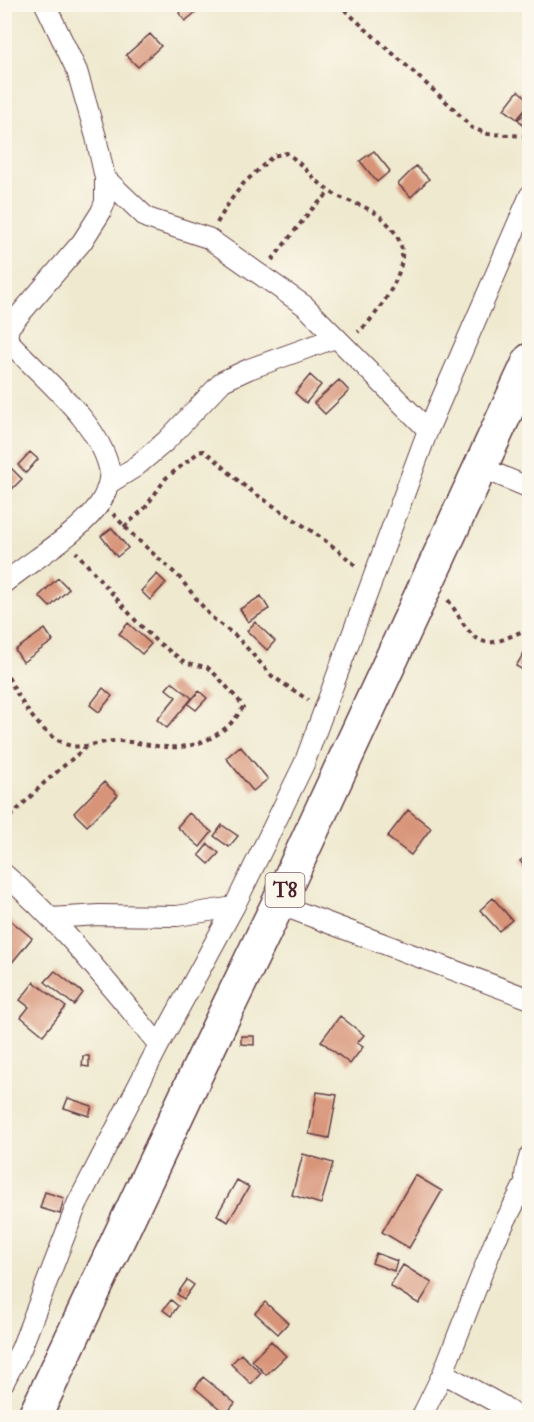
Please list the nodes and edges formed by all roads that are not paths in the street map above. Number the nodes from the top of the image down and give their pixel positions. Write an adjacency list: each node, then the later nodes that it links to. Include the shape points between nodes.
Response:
1 (45, 4): 2 (street, via 77,71)
2 (105, 178): 4 (street, via 147,218 208,238 262,275 306,306); 9 (street, via 101,212 82,242 7,333 7,339 87,424 100,444 109,468)
3 (530, 195): 6 (street)
4 (337, 340): 6 (street); 9 (street, via 222,381 166,441)
5 (530, 360): 7 (highway, T8)
6 (428, 430): 13 (street, via 304,764)
7 (480, 467): 8 (street); 12 (highway, T8)
8 (530, 488)
9 (104, 492): 10 (street, via 83,521)
10 (4, 583)
11 (4, 874): 14 (street)
12 (279, 904): 15 (street); 21 (highway, T8)
13 (234, 907): 14 (street, via 177,916); 16 (street)
14 (51, 918): 16 (street)
15 (530, 999)
16 (159, 1045): 20 (street, via 77,1204 21,1349)
17 (530, 1155): 18 (street, via 525,1170)
18 (527, 1190): 19 (street, via 494,1243)
19 (443, 1373): 22 (street); 23 (street)
20 (4, 1382)
21 (34, 1418)
22 (421, 1418)
23 (518, 1418)

